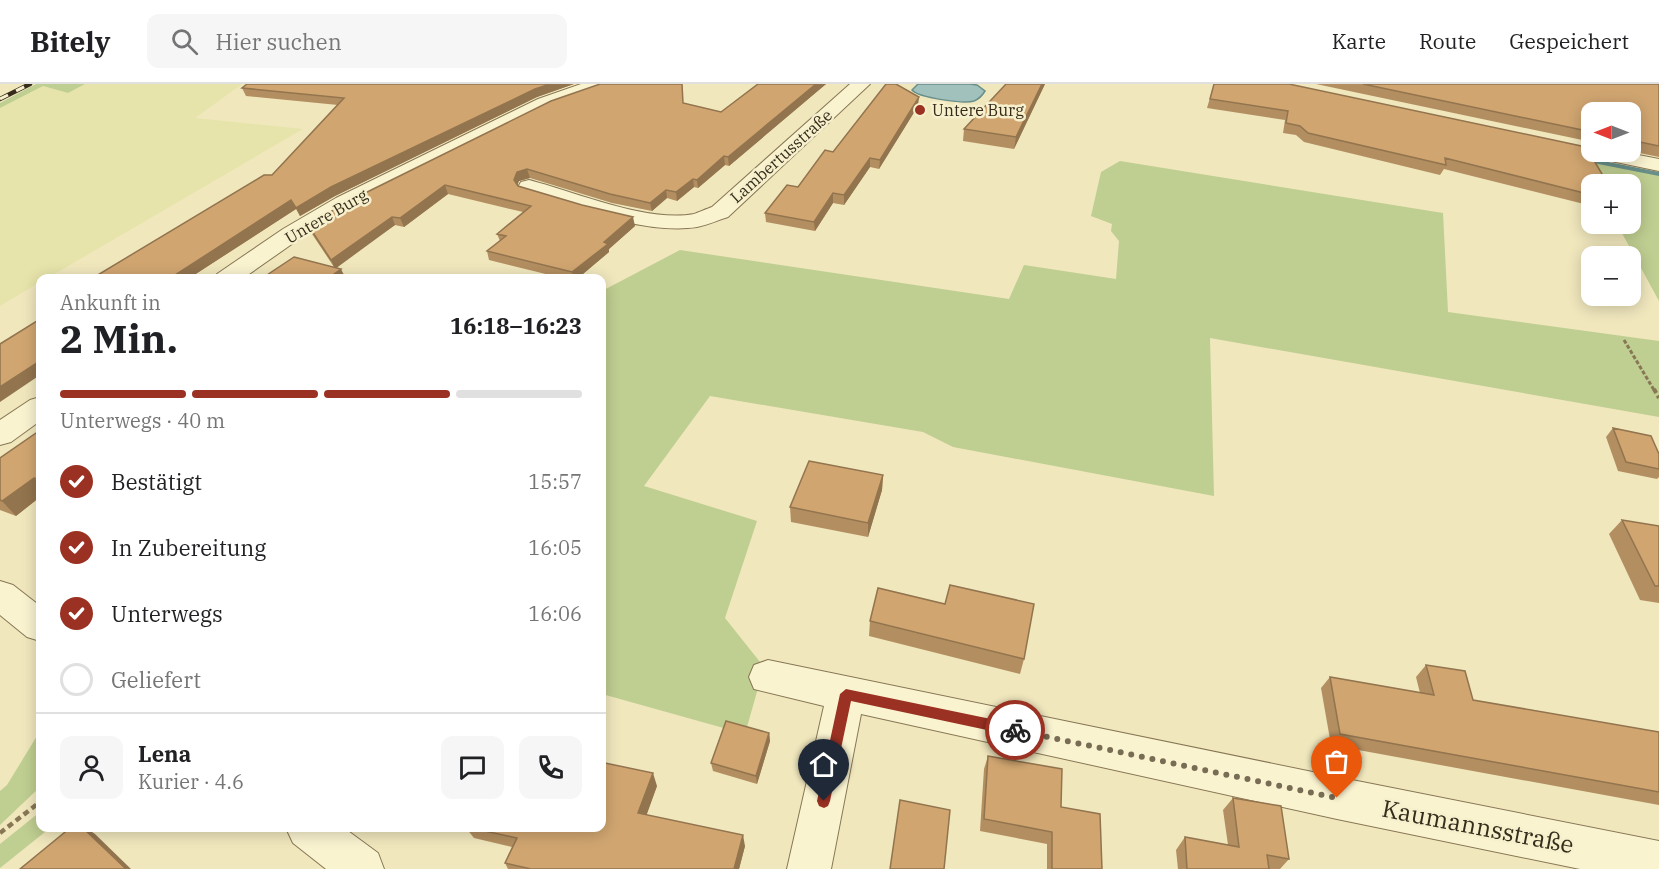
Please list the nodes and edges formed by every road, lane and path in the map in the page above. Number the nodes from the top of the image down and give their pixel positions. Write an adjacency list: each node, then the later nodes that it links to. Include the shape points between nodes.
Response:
1 (599, 84): 8 (street, Untere Burg, via 545,103 344,203)
2 (861, 84): 7 (street, Lambertusstraße, via 720,212 698,220 671,222)
3 (1571, 147): 4 (street)
4 (1581, 149)
5 (1641, 161): 6 (street)
6 (1659, 165)
7 (529, 187)
8 (233, 274)
9 (1624, 340): 10 (path)
10 (1659, 398)
11 (36, 410): 12 (street)
12 (0, 435)
13 (0, 595): 14 (street)
14 (36, 623)
15 (768, 677): 16 (street, Kaumannsstraße)
16 (846, 694): 20 (street, Kaumannsstraße); 22 (street)
17 (36, 805): 19 (path)
18 (313, 832): 21 (street)
19 (0, 833)
20 (1659, 862)
21 (362, 869)
22 (809, 869)

